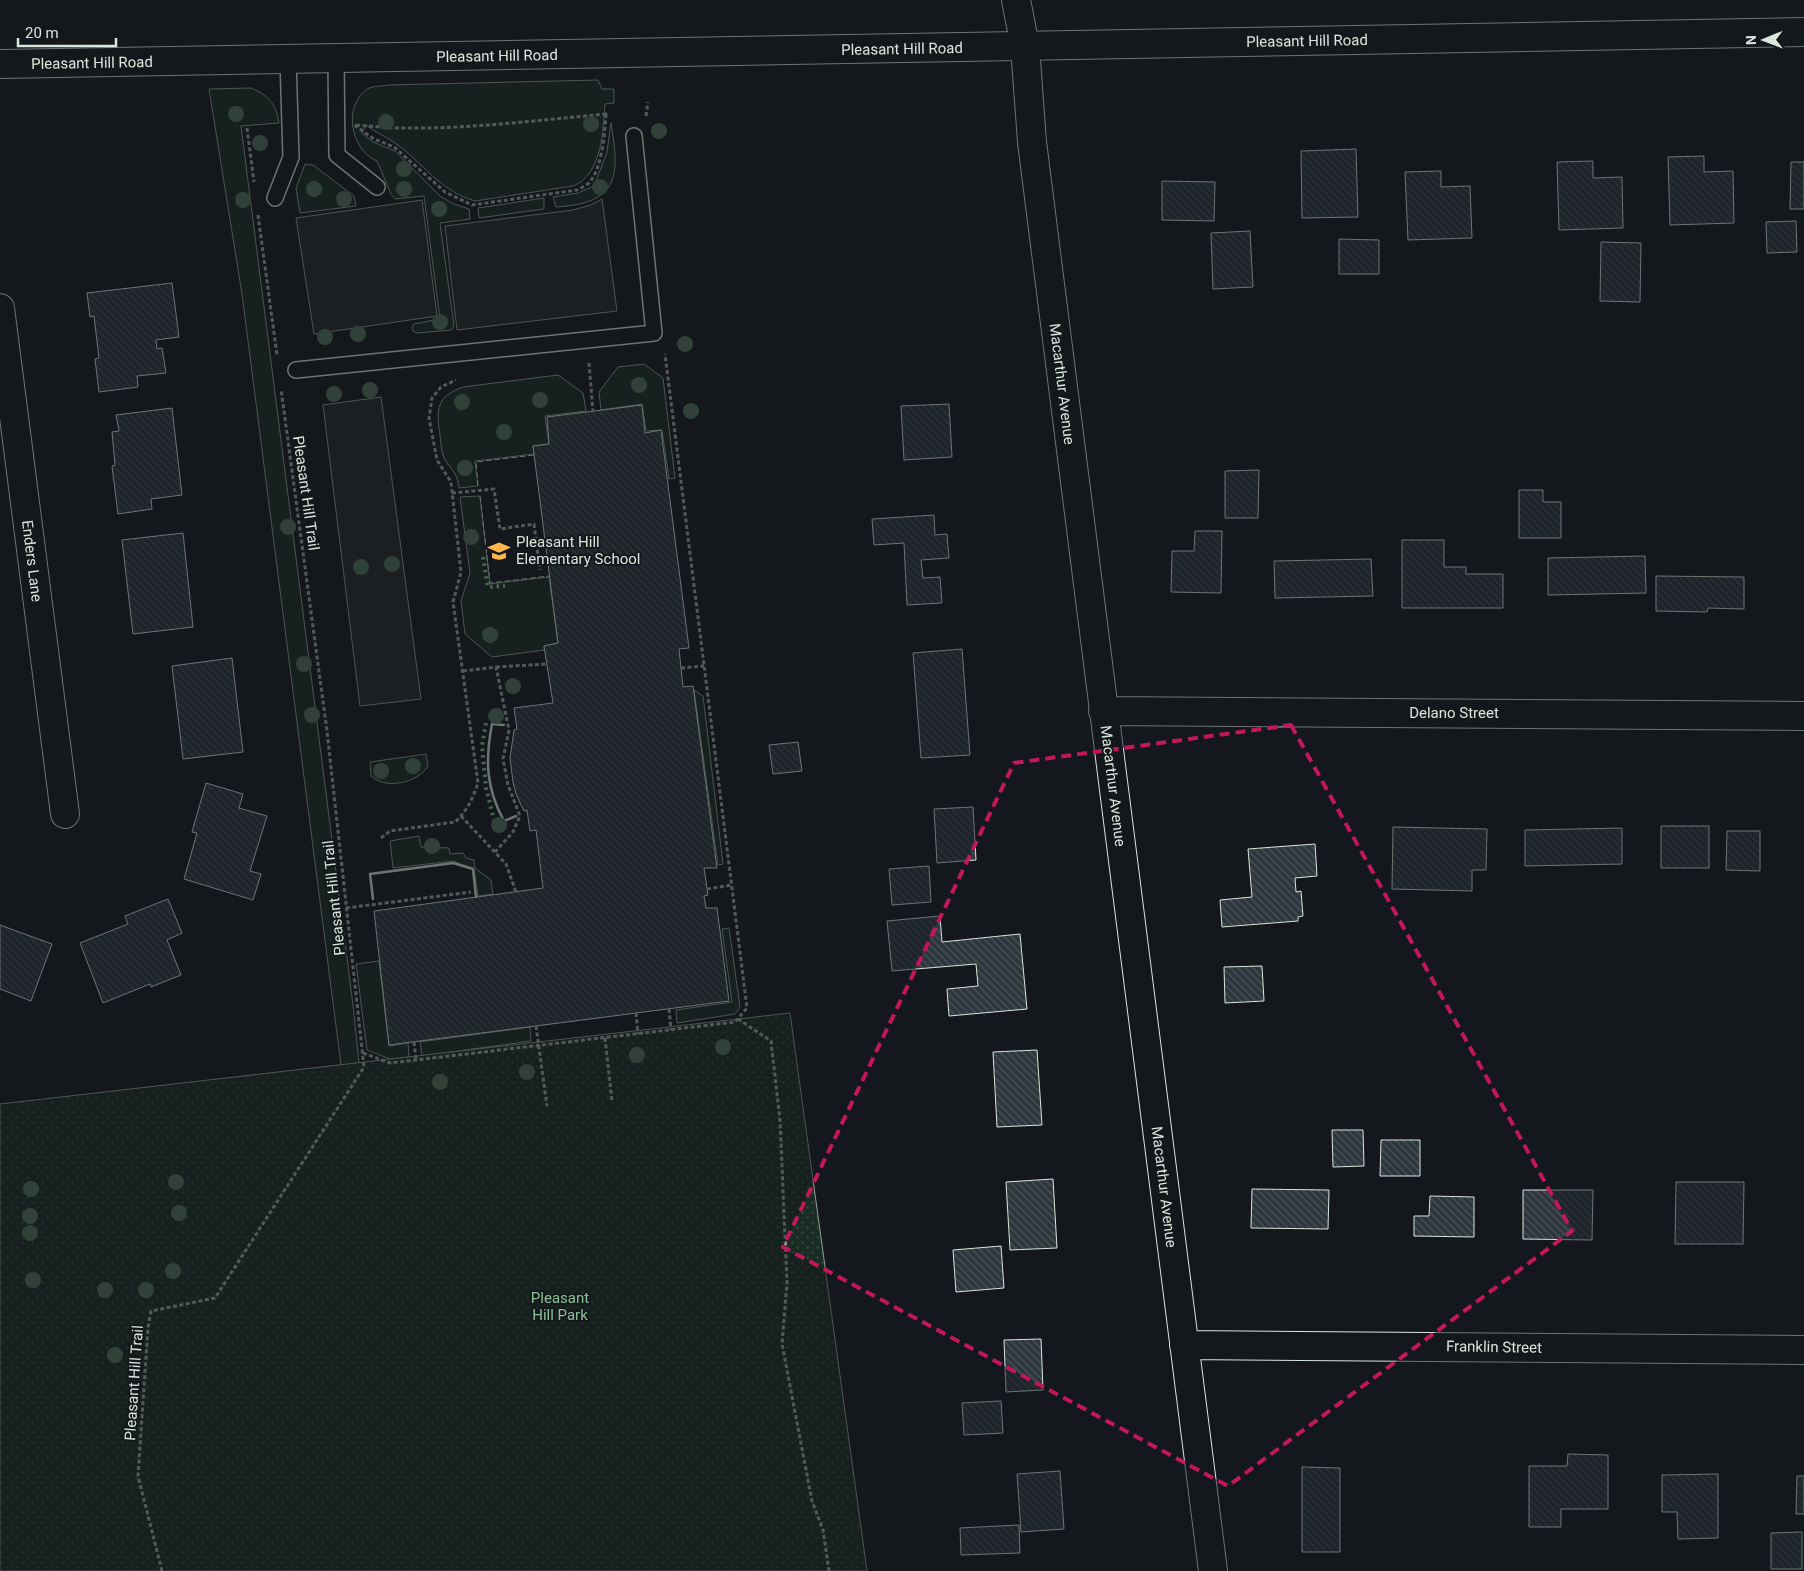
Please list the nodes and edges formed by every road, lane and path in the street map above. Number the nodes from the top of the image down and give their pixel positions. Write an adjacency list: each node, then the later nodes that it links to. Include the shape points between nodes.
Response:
1 (1016, 0): 3 (street, Macarthur Avenue)
2 (1804, 32): 3 (street, Pleasant Hill Road)
3 (1025, 46): 4 (street, Pleasant Hill Road); 31 (street, Macarthur Avenue, via 1032,142)
4 (336, 59): 5 (street, Pleasant Hill Road); 13 (lane, via 337,155)
5 (288, 60): 6 (street, Pleasant Hill Road); 14 (lane, via 291,157)
6 (0, 64)
7 (648, 102): 9 (path)
8 (606, 114): 8 (path, via 448,127 354,125 374,139 394,147 445,192 472,205 577,190 590,182 605,138)
9 (647, 124)
10 (247, 128): 12 (path)
11 (634, 136): 20 (lane, via 654,333)
12 (255, 187)
13 (377, 188)
14 (275, 198)
15 (257, 206): 19 (path)
16 (0, 308): 33 (street, Enders Lane)
17 (665, 351): 27 (path)
18 (598, 361): 23 (path, via 588,362)
19 (278, 362)
20 (296, 370)
21 (463, 379): 24 (path, via 441,387 432,398 429,418 437,460 451,482)
22 (280, 381): 41 (path, Pleasant Hill Trail, via 327,731)
23 (593, 411)
24 (452, 493): 25 (path, via 494,488 500,529 534,524); 30 (path, via 462,572 453,602)
25 (540, 570)
26 (547, 664): 28 (path)
27 (704, 666): 29 (path); 37 (path)
28 (496, 667): 30 (path); 36 (path, via 509,730 503,759 508,785 520,816 513,832)
29 (681, 668)
30 (463, 672): 34 (path, via 478,784)
31 (1103, 711): 32 (street, Delano Street); 55 (street, Macarthur Avenue)
32 (1804, 716)
33 (65, 814)
34 (461, 816): 35 (path, via 455,822 390,831); 36 (path)
35 (381, 838)
36 (495, 852): 40 (path, via 506,864)
37 (732, 885): 38 (path); 44 (path, via 747,1008)
38 (707, 889)
39 (471, 892): 41 (path)
40 (516, 892)
41 (346, 908): 51 (path, Pleasant Hill Trail)
42 (669, 1009): 46 (path)
43 (636, 1013): 47 (path)
44 (738, 1019): 46 (path); 58 (path, via 771,1041 780,1120 787,1284 782,1344)
45 (536, 1026): 50 (path)
46 (671, 1030): 47 (path)
47 (638, 1034): 48 (path)
48 (605, 1038): 50 (path); 53 (path)
49 (414, 1042): 52 (path)
50 (539, 1045): 52 (path); 54 (path)
51 (362, 1052): 52 (path, via 390,1063); 57 (path, Pleasant Hill Trail, via 364,1067 215,1298 151,1311 138,1476)
52 (416, 1060)
53 (612, 1102)
54 (547, 1106)
55 (1184, 1345): 56 (street, Franklin Street); 59 (street, Macarthur Avenue)
56 (1804, 1350)
57 (162, 1571)
58 (829, 1571)
59 (1213, 1571)

